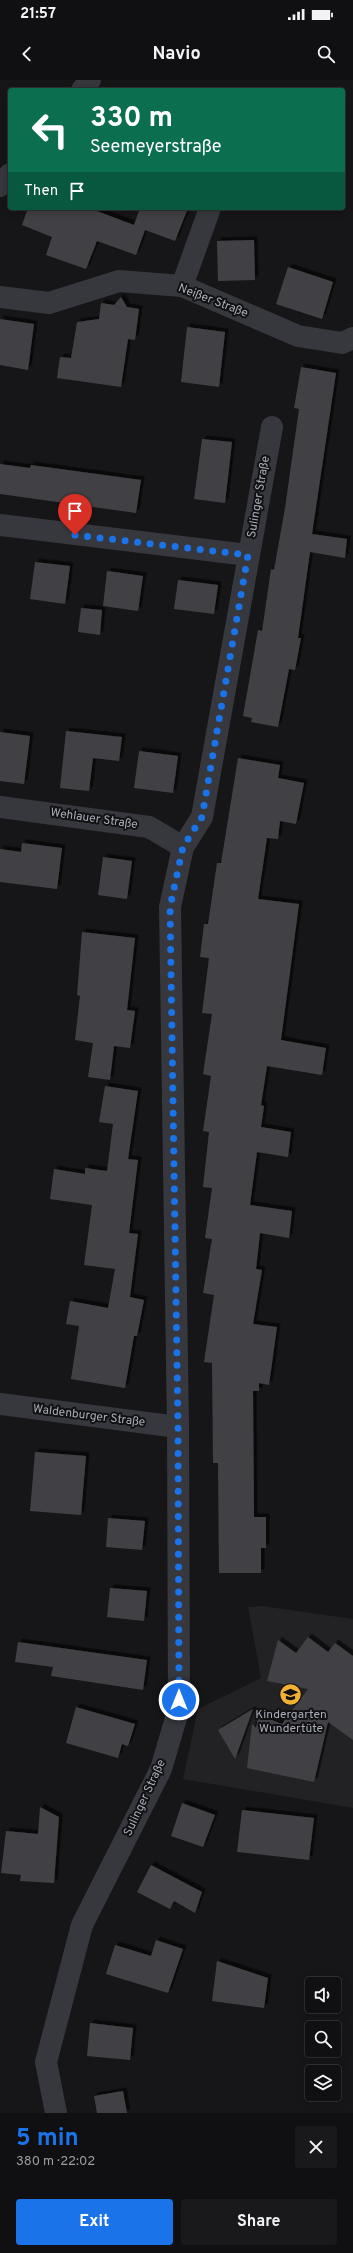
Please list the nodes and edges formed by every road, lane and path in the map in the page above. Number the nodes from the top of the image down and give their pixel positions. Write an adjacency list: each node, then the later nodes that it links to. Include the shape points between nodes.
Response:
1 (90, 80): 2 (street)
2 (84, 88)
3 (8, 176): 4 (street)
4 (0, 186)
5 (209, 210): 6 (street)
6 (182, 286): 7 (street, Neißer Straße, via 119,281 49,303); 8 (street, Neißer Straße, via 298,336 342,343)
7 (0, 297)
8 (353, 338)
9 (272, 427): 11 (street, Sulinger Straße)
10 (0, 525): 11 (street)
11 (248, 555): 13 (street, Sulinger Straße, via 202,817)
12 (0, 807): 13 (street, Wehlauer Straße, via 149,827)
13 (183, 847): 15 (street, Sulinger Straße, via 170,907)
14 (0, 1404): 15 (street, Waldenburger Straße)
15 (178, 1427): 16 (street, Sulinger Straße, via 179,1708 161,1769 82,1925 46,2062)
16 (56, 2113)

